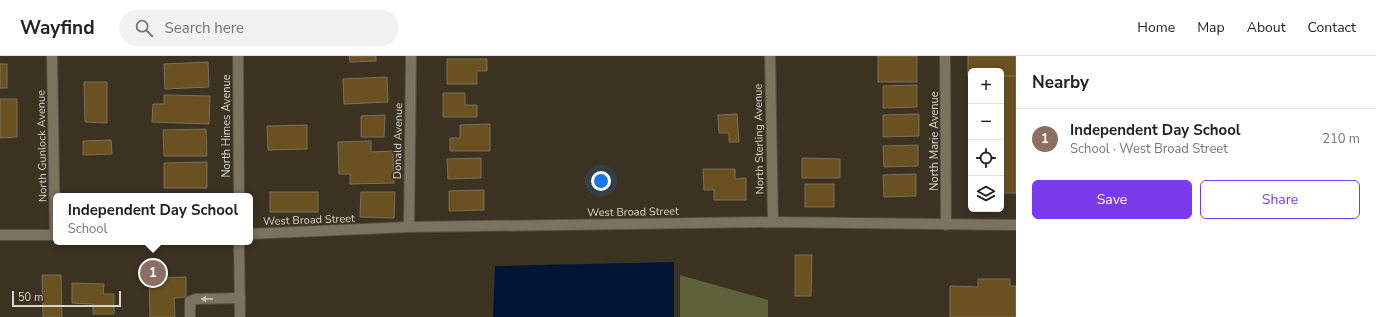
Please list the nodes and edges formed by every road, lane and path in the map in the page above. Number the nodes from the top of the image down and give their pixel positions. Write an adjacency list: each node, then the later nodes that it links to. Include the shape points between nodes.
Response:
1 (52, 56): 6 (street, North Gunlock Avenue)
2 (238, 56): 7 (street, North Himes Avenue)
3 (411, 56): 11 (street, Donald Avenue)
4 (770, 56): 8 (street, North Sterling Avenue)
5 (945, 56): 9 (street, North Marie Avenue)
6 (54, 193)
7 (239, 193)
8 (773, 222): 9 (street, West Broad Street); 11 (street, West Broad Street)
9 (946, 225): 10 (street, West Broad Street)
10 (1016, 225)
11 (409, 227): 12 (street, West Broad Street)
12 (253, 234)
13 (0, 235): 14 (street)
14 (53, 235)
15 (239, 245): 16 (street)
16 (240, 298): 17 (street, one-way to 17, via 190,301); 18 (street)
17 (190, 317)
18 (240, 317)

